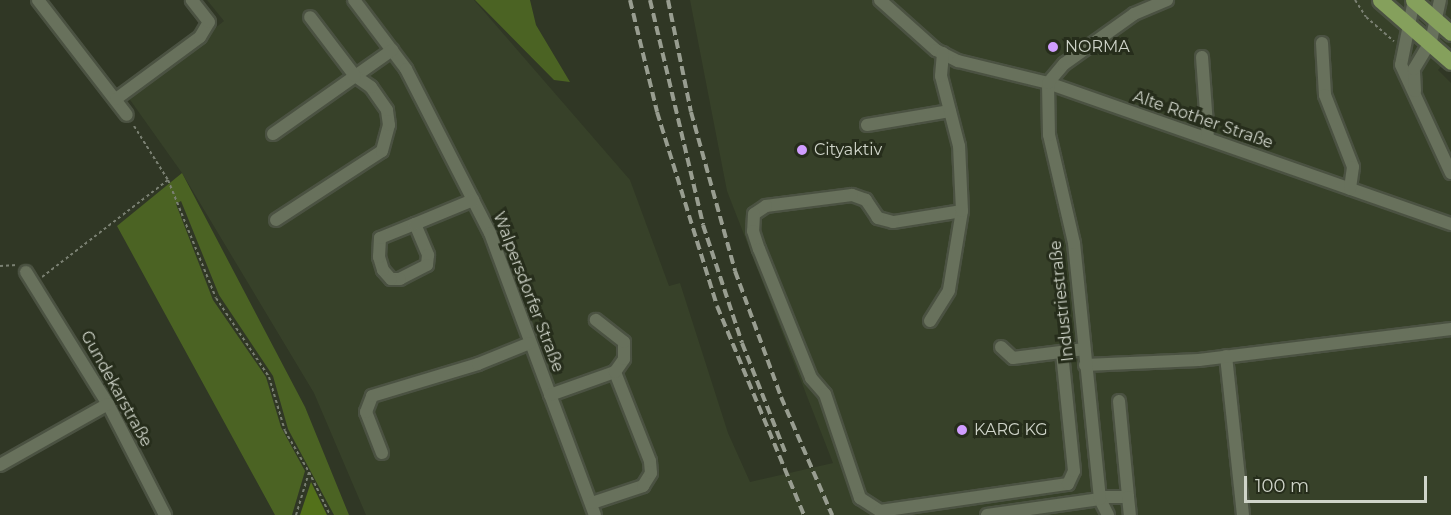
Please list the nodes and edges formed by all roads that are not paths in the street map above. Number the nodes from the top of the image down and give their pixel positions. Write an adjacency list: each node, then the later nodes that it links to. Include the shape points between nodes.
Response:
1 (38, 0): 22 (street)
2 (192, 0): 22 (street, via 209,22 200,37)
3 (354, 0): 15 (street, Walpersdorfer Straße)
4 (880, 0): 16 (street, Alte Rother Straße)
5 (1167, 0): 20 (street, via 1134,14 1064,64)
6 (1380, 0): 11 (main road)
7 (1413, 0): 10 (main road); 11 (street)
8 (1440, 0): 10 (street)
9 (310, 17): 19 (street)
10 (1434, 19): 12 (main road); 13 (street)
11 (1410, 24): 13 (main road); 21 (street, via 1401,65)
12 (1451, 33)
13 (1431, 41): 18 (main road); 21 (street, via 1414,69)
14 (1322, 43): 29 (street, via 1325,95 1353,167)
15 (392, 50): 19 (street); 30 (street, Walpersdorfer Straße, via 406,69)
16 (943, 53): 20 (street, Alte Rother Straße); 23 (street, via 941,76)
17 (1202, 57): 27 (street)
18 (1451, 62)
19 (355, 76): 26 (street); 32 (street, via 371,87 387,110 389,125 382,151)
20 (1048, 83): 27 (street, Alte Rother Straße); 41 (street, Industriestraße, via 1049,135 1074,243)
21 (1416, 98): 28 (street)
22 (116, 99): 24 (street)
23 (950, 111): 25 (street); 31 (street, via 959,146)
24 (127, 115)
25 (867, 124)
26 (273, 134)
27 (1208, 139): 29 (street, Alte Rother Straße)
28 (1451, 173)
29 (1350, 189): 34 (street, Alte Rother Straße)
30 (473, 200): 33 (street); 39 (street, Walpersdorfer Straße, via 490,233)
31 (962, 211): 37 (street, via 949,290); 42 (street, via 893,222 878,218 866,200 852,195 766,206 754,214 753,231 759,249 811,378 825,394 860,498 880,511 1068,484 1074,471)
32 (276, 220)
33 (415, 224): 33 (street, via 380,238 379,257 383,270 392,279 427,265 428,255)
34 (1451, 224)
35 (30, 277): 48 (street, Gundekarstraße)
36 (596, 320): 45 (street, via 624,342 624,359)
37 (930, 321)
38 (1451, 329): 43 (street)
39 (530, 343): 46 (street, Walpersdorfer Straße); 49 (street, via 478,364 372,396 366,412)
40 (1001, 347): 42 (street, via 1013,358)
41 (1084, 349): 42 (street); 44 (street, Industriestraße)
42 (1062, 352)
43 (1226, 356): 44 (street); 58 (street)
44 (1085, 365): 52 (street, Industriestraße)
45 (615, 372): 46 (street); 53 (street, via 650,461 651,473 643,486)
46 (550, 395): 53 (street, Walpersdorfer Straße)
47 (1119, 401): 51 (street)
48 (108, 404): 50 (street); 54 (street, Gundekarstraße)
49 (382, 453)
50 (0, 465)
51 (1128, 497): 52 (street); 57 (street)
52 (1100, 498): 55 (street); 56 (street, Industriestraße)
53 (593, 509)
54 (165, 515)
55 (987, 515)
56 (1108, 515)
57 (1130, 515)
58 (1243, 515)

